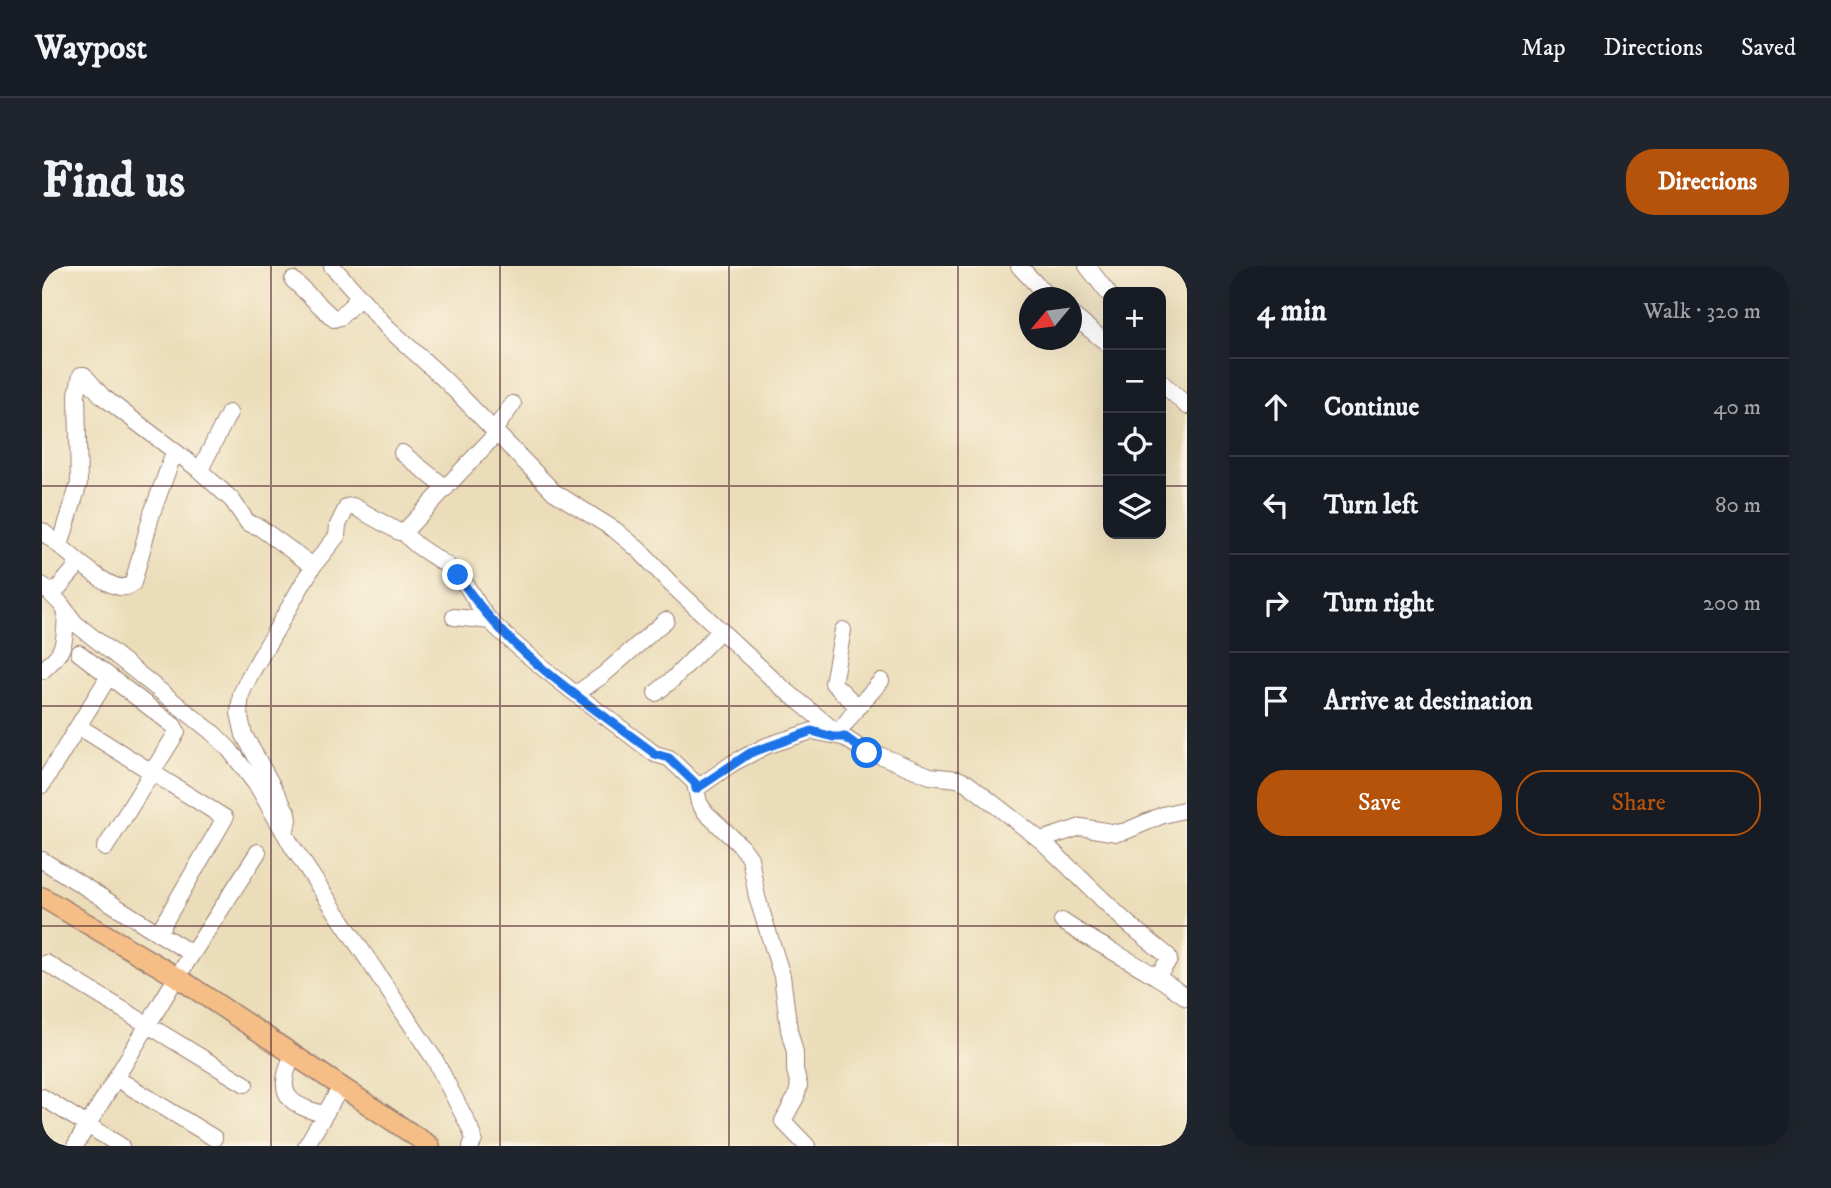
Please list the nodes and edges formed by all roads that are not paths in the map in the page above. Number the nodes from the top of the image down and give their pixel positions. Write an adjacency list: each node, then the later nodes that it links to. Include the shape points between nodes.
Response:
1 (332, 266): 7 (street)
2 (1019, 266): 5 (street)
3 (1087, 266): 6 (street)
4 (293, 280): 7 (street, via 334,319)
5 (1039, 287)
6 (1103, 287)
7 (359, 298): 14 (street)
8 (1082, 323): 9 (street)
9 (1103, 340)
10 (1166, 387): 12 (street)
11 (513, 404): 14 (street)
12 (1187, 406)
13 (229, 413): 17 (street)
14 (495, 432): 18 (street); 29 (street, via 554,492 615,530)
15 (174, 453): 17 (street); 21 (street, via 81,375 77,394 79,483); 22 (street, via 129,588 111,584)
16 (402, 453): 18 (street)
17 (198, 469): 23 (street, via 235,503 248,523)
18 (446, 488): 20 (street)
19 (42, 531): 21 (street)
20 (404, 532): 23 (street, via 347,507 337,536); 28 (street, via 458,575)
21 (60, 546): 22 (street)
22 (79, 563): 24 (street)
23 (313, 566): 45 (street, via 250,675 239,713 244,735 288,814)
24 (47, 590): 25 (street)
25 (66, 612): 32 (street, via 62,649); 45 (street, via 213,733 258,787)
26 (454, 617): 28 (street)
27 (666, 620): 36 (street)
28 (491, 621): 36 (street)
29 (721, 630): 35 (street); 39 (street)
30 (843, 630): 37 (street, via 833,683)
31 (79, 653): 33 (street)
32 (42, 671)
33 (109, 676): 38 (street); 41 (street, via 176,729)
34 (881, 681): 37 (street)
35 (656, 693)
36 (576, 694): 43 (street, via 655,754 669,758)
37 (858, 707): 39 (street)
38 (78, 726): 40 (street); 41 (street)
39 (841, 735): 43 (street, via 812,731 766,746); 46 (street, via 867,753 930,776 967,783)
40 (49, 759): 42 (street)
41 (152, 772): 47 (street); 52 (street, via 225,818)
42 (42, 785)
43 (696, 789): 72 (street, via 706,813 750,858 757,897 782,975 795,1052 799,1086 783,1121)
44 (1187, 810): 46 (street, via 1117,833 1081,827)
45 (285, 832): 71 (street, via 435,1060 470,1128)
46 (1041, 840): 55 (street, via 1168,956)
47 (105, 848)
48 (258, 852): 53 (street)
49 (42, 860): 52 (street)
50 (42, 897): 56 (main road)
51 (1062, 921): 55 (street)
52 (158, 933): 53 (street)
53 (192, 954): 56 (street)
54 (46, 963): 58 (street)
55 (1157, 976): 57 (street)
56 (177, 977): 58 (street); 59 (main road)
57 (1187, 998)
58 (148, 1025): 60 (street); 61 (street)
59 (293, 1055): 62 (main road); 64 (street, via 285,1075 287,1093 303,1109)
60 (116, 1078): 65 (street); 66 (street)
61 (245, 1084)
62 (341, 1087): 64 (street); 70 (main road)
63 (42, 1097): 65 (street)
64 (324, 1114): 69 (street)
65 (87, 1125): 67 (street); 68 (street)
66 (214, 1138)
67 (75, 1146)
68 (121, 1146)
69 (306, 1146)
70 (430, 1146)
71 (471, 1146)
72 (807, 1146)

